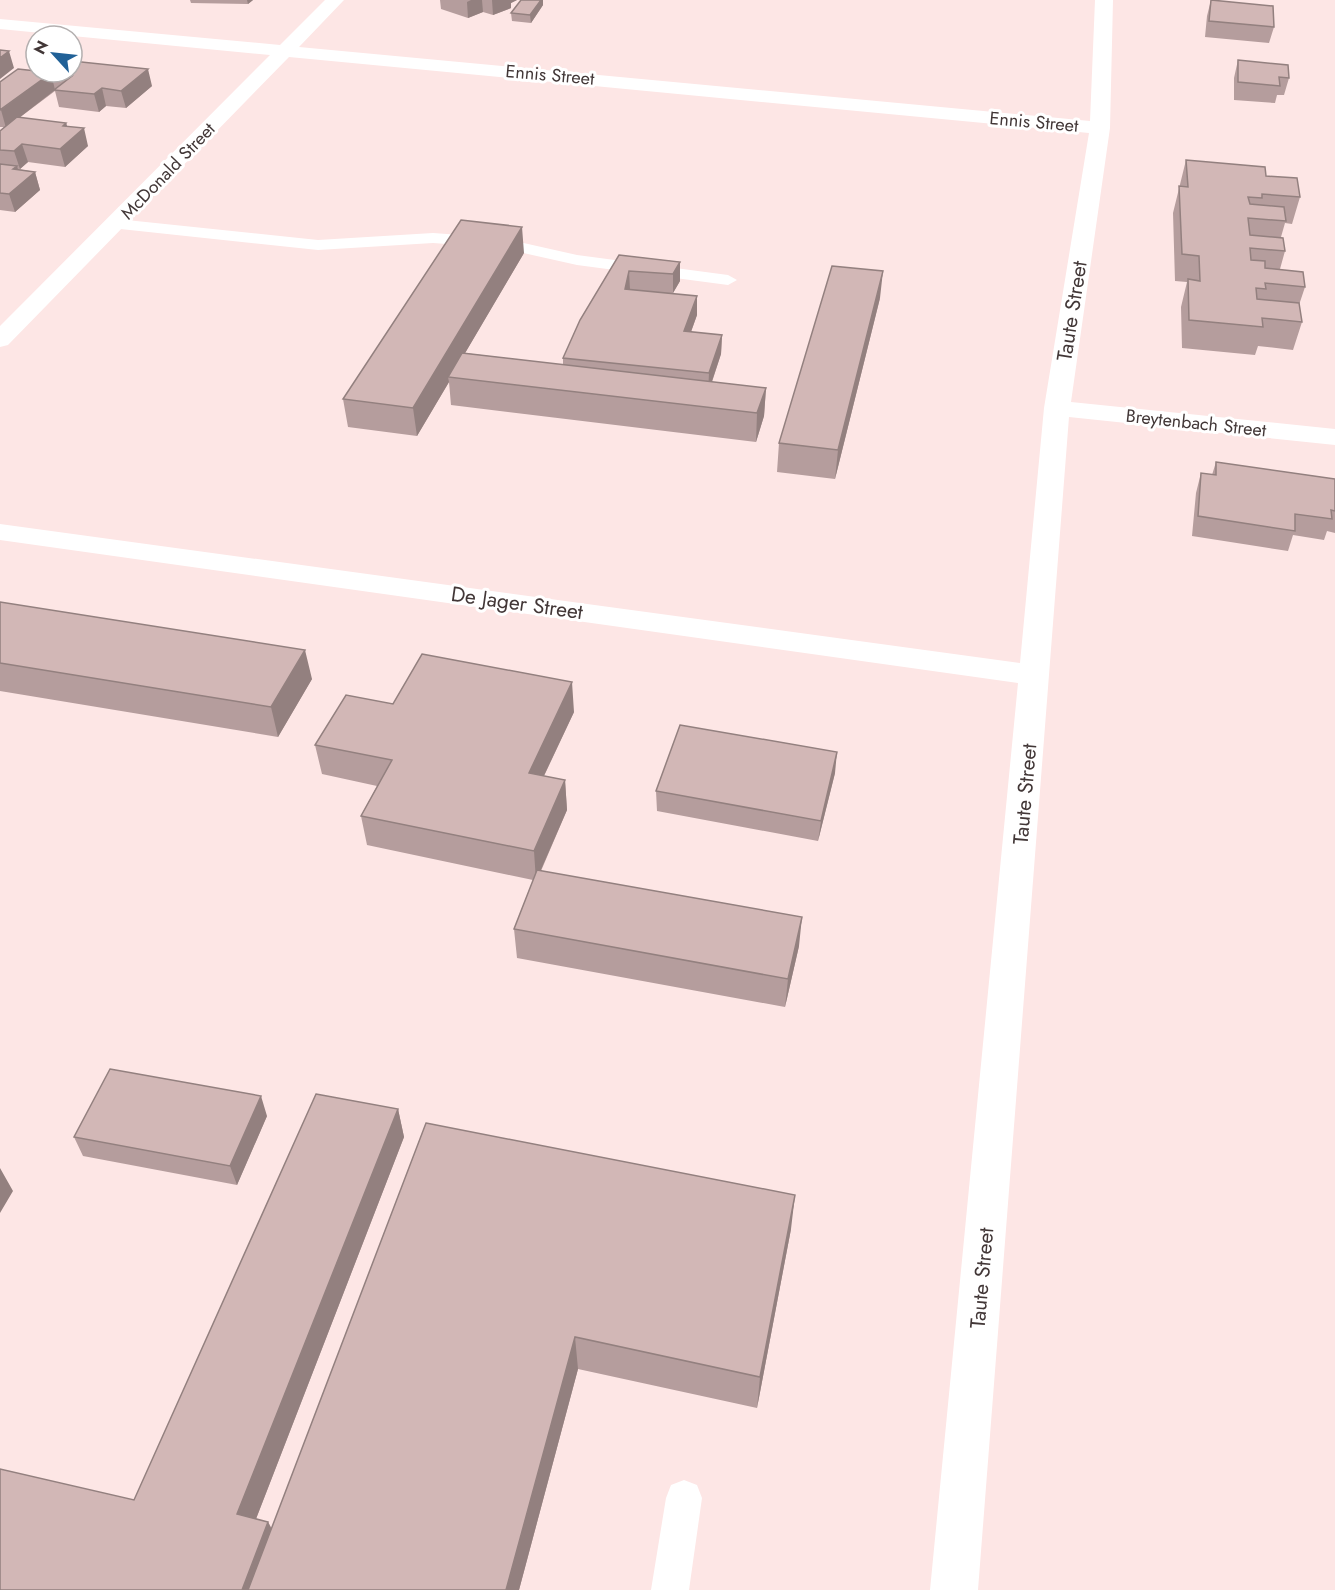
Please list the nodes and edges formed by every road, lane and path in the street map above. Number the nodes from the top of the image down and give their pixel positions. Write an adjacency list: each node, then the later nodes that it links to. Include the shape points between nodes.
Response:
1 (335, 0): 7 (street, McDonald Street)
2 (1104, 0): 8 (street, Taute Street)
3 (0, 24): 7 (street, Ennis Street)
4 (0, 39): 5 (street)
5 (24, 41)
6 (84, 47): 7 (street, Ennis Street)
7 (280, 57): 8 (street, Ennis Street); 9 (street, McDonald Street)
8 (1099, 136): 12 (street, Taute Street)
9 (117, 224): 10 (lane, via 310,245 433,238 501,243 577,260); 11 (street, McDonald Street)
10 (728, 280)
11 (0, 340)
12 (1057, 408): 13 (street, Breytenbach Street); 15 (street, Taute Street)
13 (1335, 437)
14 (0, 532): 15 (street, De Jager Street)
15 (1035, 675): 18 (street, Taute Street)
16 (684, 1498): 17 (lane)
17 (670, 1590)
18 (954, 1590)

